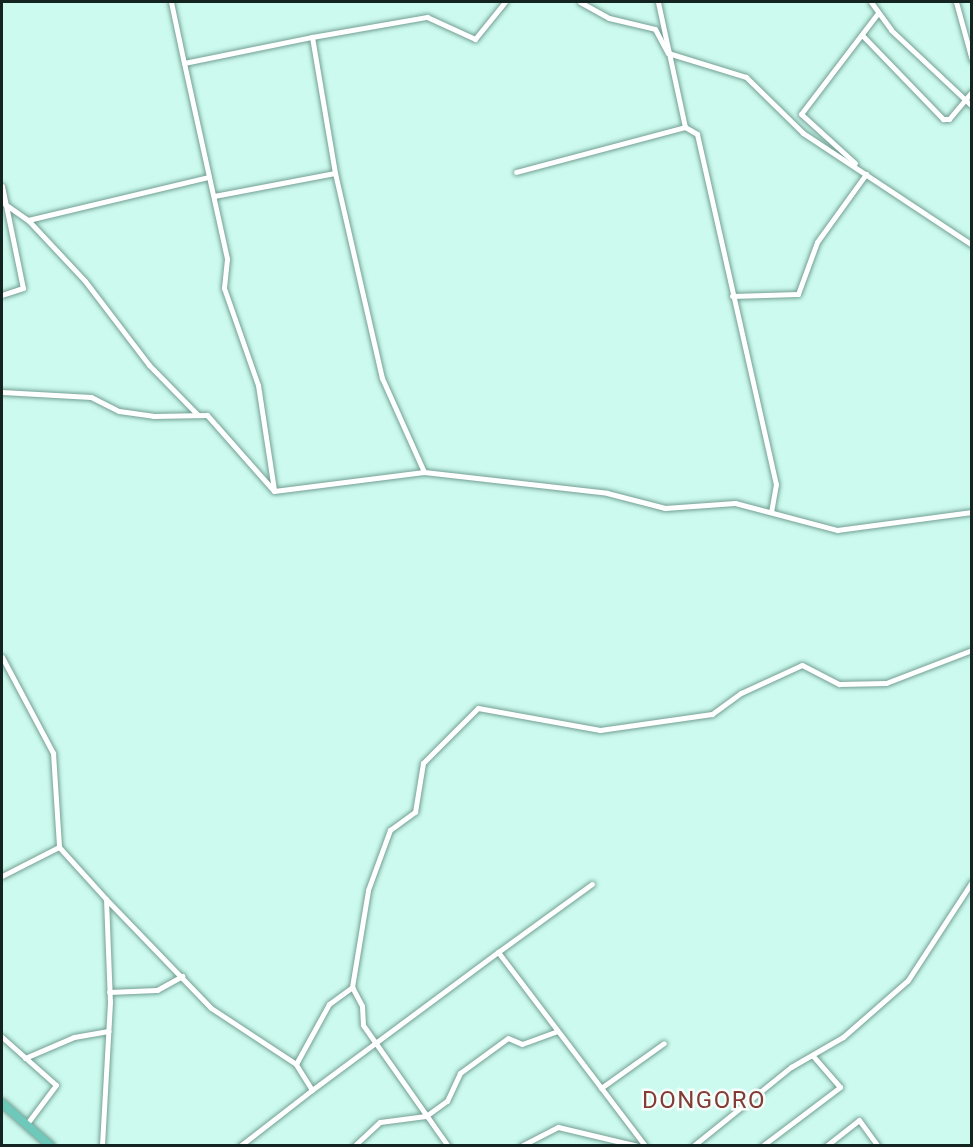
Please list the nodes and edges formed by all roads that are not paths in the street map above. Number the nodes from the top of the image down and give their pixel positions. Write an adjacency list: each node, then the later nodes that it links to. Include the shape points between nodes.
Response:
1 (171, 2): 12 (street)
2 (505, 2): 9 (street, via 475,39 427,17)
3 (580, 2): 10 (street, via 609,18 655,28)
4 (658, 2): 10 (street)
5 (871, 2): 7 (street)
6 (956, 2): 11 (street)
7 (878, 13): 8 (street); 14 (street)
8 (862, 35): 14 (street, via 943,119 949,119); 19 (street, via 801,114)
9 (312, 37): 12 (street); 18 (street)
10 (668, 53): 16 (street); 19 (street, via 746,77 803,133)
11 (972, 60)
12 (184, 63): 20 (street)
13 (972, 92): 14 (street)
14 (964, 100): 15 (street)
15 (972, 106)
16 (685, 127): 17 (street); 27 (street, via 697,134)
17 (516, 172)
18 (335, 173): 22 (street); 30 (street, via 382,378)
19 (868, 175): 25 (street); 27 (street, via 817,242 798,294)
20 (209, 177): 22 (street); 24 (street)
21 (2, 186): 23 (street)
22 (214, 196): 31 (street, via 227,259 224,288 258,385)
23 (3, 202): 24 (street); 26 (street, via 23,288)
24 (28, 220): 29 (street, via 85,281 149,366)
25 (972, 245)
26 (2, 295)
27 (732, 296): 32 (street, via 776,484)
28 (2, 392): 29 (street, via 91,397 119,411 153,416)
29 (198, 415): 31 (street, via 207,415)
30 (424, 472): 31 (street); 32 (street, via 607,493 665,508 735,503)
31 (274, 491)
32 (771, 512): 33 (street, via 837,530)
33 (972, 512)
34 (972, 650): 43 (street, via 886,682 839,684 802,665 741,693 712,714 600,730 478,708 423,763 415,812 390,830 368,890)
35 (2, 657): 36 (street, via 53,753)
36 (59, 847): 37 (street); 40 (street)
37 (2, 876)
38 (972, 882): 50 (street, via 908,980)
39 (592, 884): 41 (street)
40 (106, 899): 42 (street); 44 (street)
41 (498, 952): 46 (street); 49 (street)
42 (182, 976): 44 (street, via 157,990); 52 (street, via 211,1008)
43 (352, 987): 49 (street, via 362,1006 363,1025); 52 (street, via 328,1005)
44 (109, 992): 45 (street)
45 (108, 1031): 51 (street, via 74,1037); 59 (street)
46 (558, 1031): 53 (street); 56 (street, via 522,1044 508,1038 486,1050 460,1072 447,1101)
47 (2, 1037): 51 (street)
48 (664, 1043): 53 (street)
49 (375, 1044): 54 (street); 56 (street)
50 (814, 1057): 66 (street, via 791,1067); 67 (street, via 840,1087)
51 (25, 1058): 57 (street, via 56,1085)
52 (296, 1064): 54 (street)
53 (601, 1089): 65 (street)
54 (312, 1090): 60 (street)
55 (2, 1103): 57 (main road)
56 (426, 1116): 61 (street, via 380,1122); 62 (street)
57 (26, 1125): 58 (main road)
58 (51, 1146)
59 (102, 1146)
60 (240, 1146)
61 (354, 1146)
62 (448, 1146)
63 (521, 1146): 64 (street, via 558,1128)
64 (638, 1146)
65 (645, 1146)
66 (693, 1146)
67 (762, 1146)
68 (826, 1146): 69 (street, via 859,1120)
69 (878, 1146)

